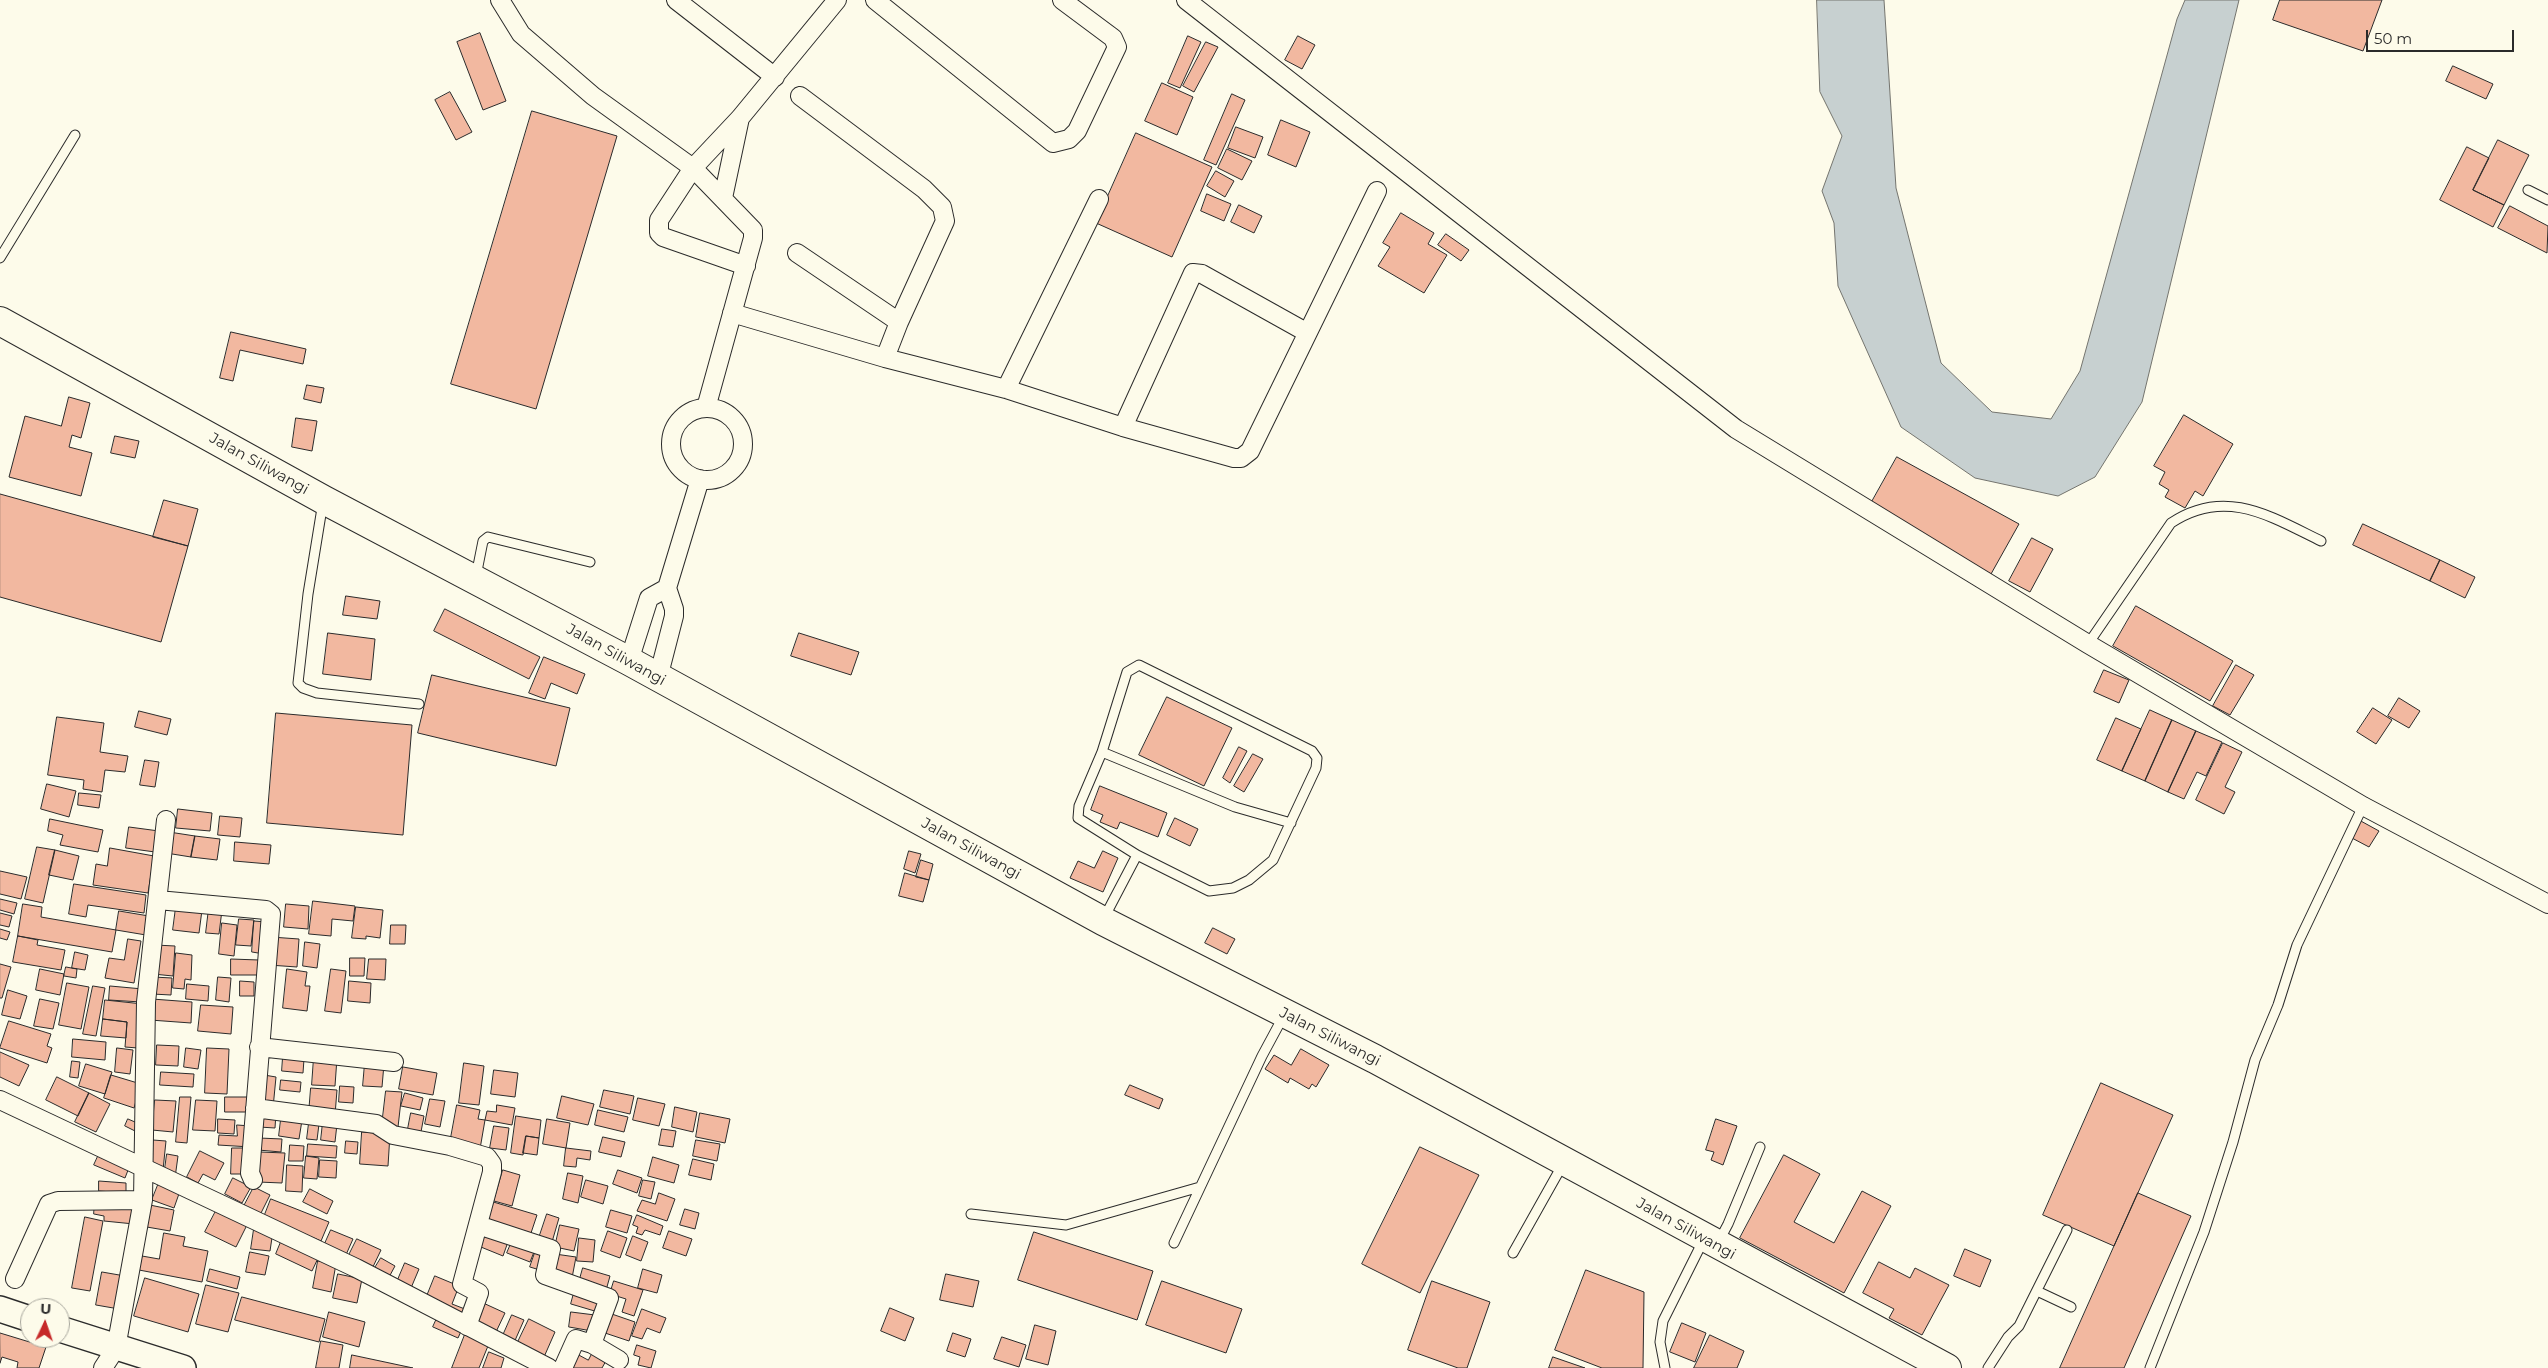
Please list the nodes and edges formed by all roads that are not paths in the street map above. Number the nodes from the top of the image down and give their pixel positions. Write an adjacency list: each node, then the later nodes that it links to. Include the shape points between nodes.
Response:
1 (500, 0): 11 (street, via 522,34 594,96)
2 (676, 0): 7 (street)
3 (837, 0): 7 (street)
4 (1062, 0): 6 (street, via 1113,38 1117,47 1077,131 1069,139 1053,143)
5 (1186, 0): 34 (street, via 1736,429)
6 (878, 1)
7 (775, 76): 9 (street)
8 (800, 96): 22 (street, via 942,207 945,221 941,233)
9 (740, 118): 11 (street); 14 (street)
10 (75, 135): 18 (lane)
11 (693, 168): 14 (street); 19 (street, via 659,220 659,233)
12 (1376, 190): 23 (street)
13 (2528, 190): 16 (lane)
14 (723, 198): 19 (street, via 753,230)
15 (1099, 199): 25 (street)
16 (2548, 200)
17 (797, 254): 22 (street)
18 (0, 258)
19 (746, 266): 20 (street)
20 (732, 313): 24 (street); 26 (street)
21 (0, 321): 29 (main road, Jalan Siliwangi)
22 (899, 322): 24 (street)
23 (1306, 332): 27 (street, via 1250,451 1241,458); 27 (street, via 1202,274 1193,273)
24 (885, 358): 25 (street)
25 (1006, 390): 27 (street)
26 (706, 408): 28 (street, via 690,412 678,422 671,445 679,467); 28 (street, via 722,411 735,421 742,435 743,451 730,472 716,479)
27 (1123, 427)
28 (700, 479): 33 (street)
29 (324, 500): 32 (main road, Jalan Siliwangi); 37 (lane, via 308,594 298,682 303,688 317,693)
30 (2321, 541): 34 (lane, via 2242,506 2208,507 2187,512 2171,523)
31 (590, 562): 32 (lane, via 488,537 484,541)
32 (476, 579): 35 (main road, Jalan Siliwangi)
33 (667, 588): 35 (street, via 649,598); 36 (street, via 674,616)
34 (2088, 644): 39 (street)
35 (629, 661): 36 (main road, Jalan Siliwangi)
36 (658, 678): 45 (main road, Jalan Siliwangi)
37 (419, 704)
38 (1102, 752): 41 (lane, via 1235,807); 41 (lane, via 1127,672 1140,665 1312,751 1317,758 1316,768); 42 (lane, via 1079,806 1078,818)
39 (2362, 806): 44 (street); 79 (lane, via 2297,945 2278,1005 2255,1060 2204,1232)
40 (166, 820): 43 (street)
41 (1291, 823): 42 (lane, via 1273,860 1249,880 1233,888 1209,891)
42 (1137, 855): 45 (lane)
43 (158, 900): 47 (street, via 266,910 271,914); 53 (street, via 146,1002)
44 (2548, 904)
45 (1103, 921): 46 (main road, Jalan Siliwangi)
46 (1285, 1014): 52 (main road, Jalan Siliwangi); 55 (lane)
47 (259, 1047): 48 (street); 50 (street)
48 (394, 1062)
49 (0, 1100): 53 (street)
50 (255, 1108): 54 (street); 58 (street, via 376,1124 394,1135 487,1156 492,1172)
51 (1760, 1147): 60 (lane, via 1728,1224)
52 (1564, 1162): 60 (main road, Jalan Siliwangi); 62 (lane)
53 (143, 1167): 56 (street); 68 (street, via 356,1268)
54 (252, 1180)
55 (1200, 1187): 57 (lane, via 1066,1225); 61 (lane)
56 (143, 1200): 63 (street, via 58,1201 49,1204); 71 (street)
57 (971, 1214)
58 (478, 1225): 68 (street, via 462,1284 479,1293); 70 (street, via 551,1249 545,1275 609,1298)
59 (2067, 1230): 64 (lane)
60 (1710, 1242): 76 (lane, via 1663,1321 1660,1342); 77 (main road, Jalan Siliwangi)
61 (1174, 1243)
62 (1513, 1254)
63 (15, 1279)
64 (2037, 1291): 65 (lane); 78 (lane, via 2019,1326)
65 (2071, 1307)
66 (0, 1309): 67 (main road)
67 (20, 1316)
68 (466, 1326): 74 (street)
69 (70, 1335): 71 (main road)
70 (592, 1344): 72 (street); 75 (street, via 576,1339)
71 (109, 1358): 73 (main road)
72 (620, 1360)
73 (183, 1368)
74 (549, 1368)
75 (563, 1368)
76 (1665, 1368)
77 (1947, 1368)
78 (1988, 1368)
79 (2150, 1368)

